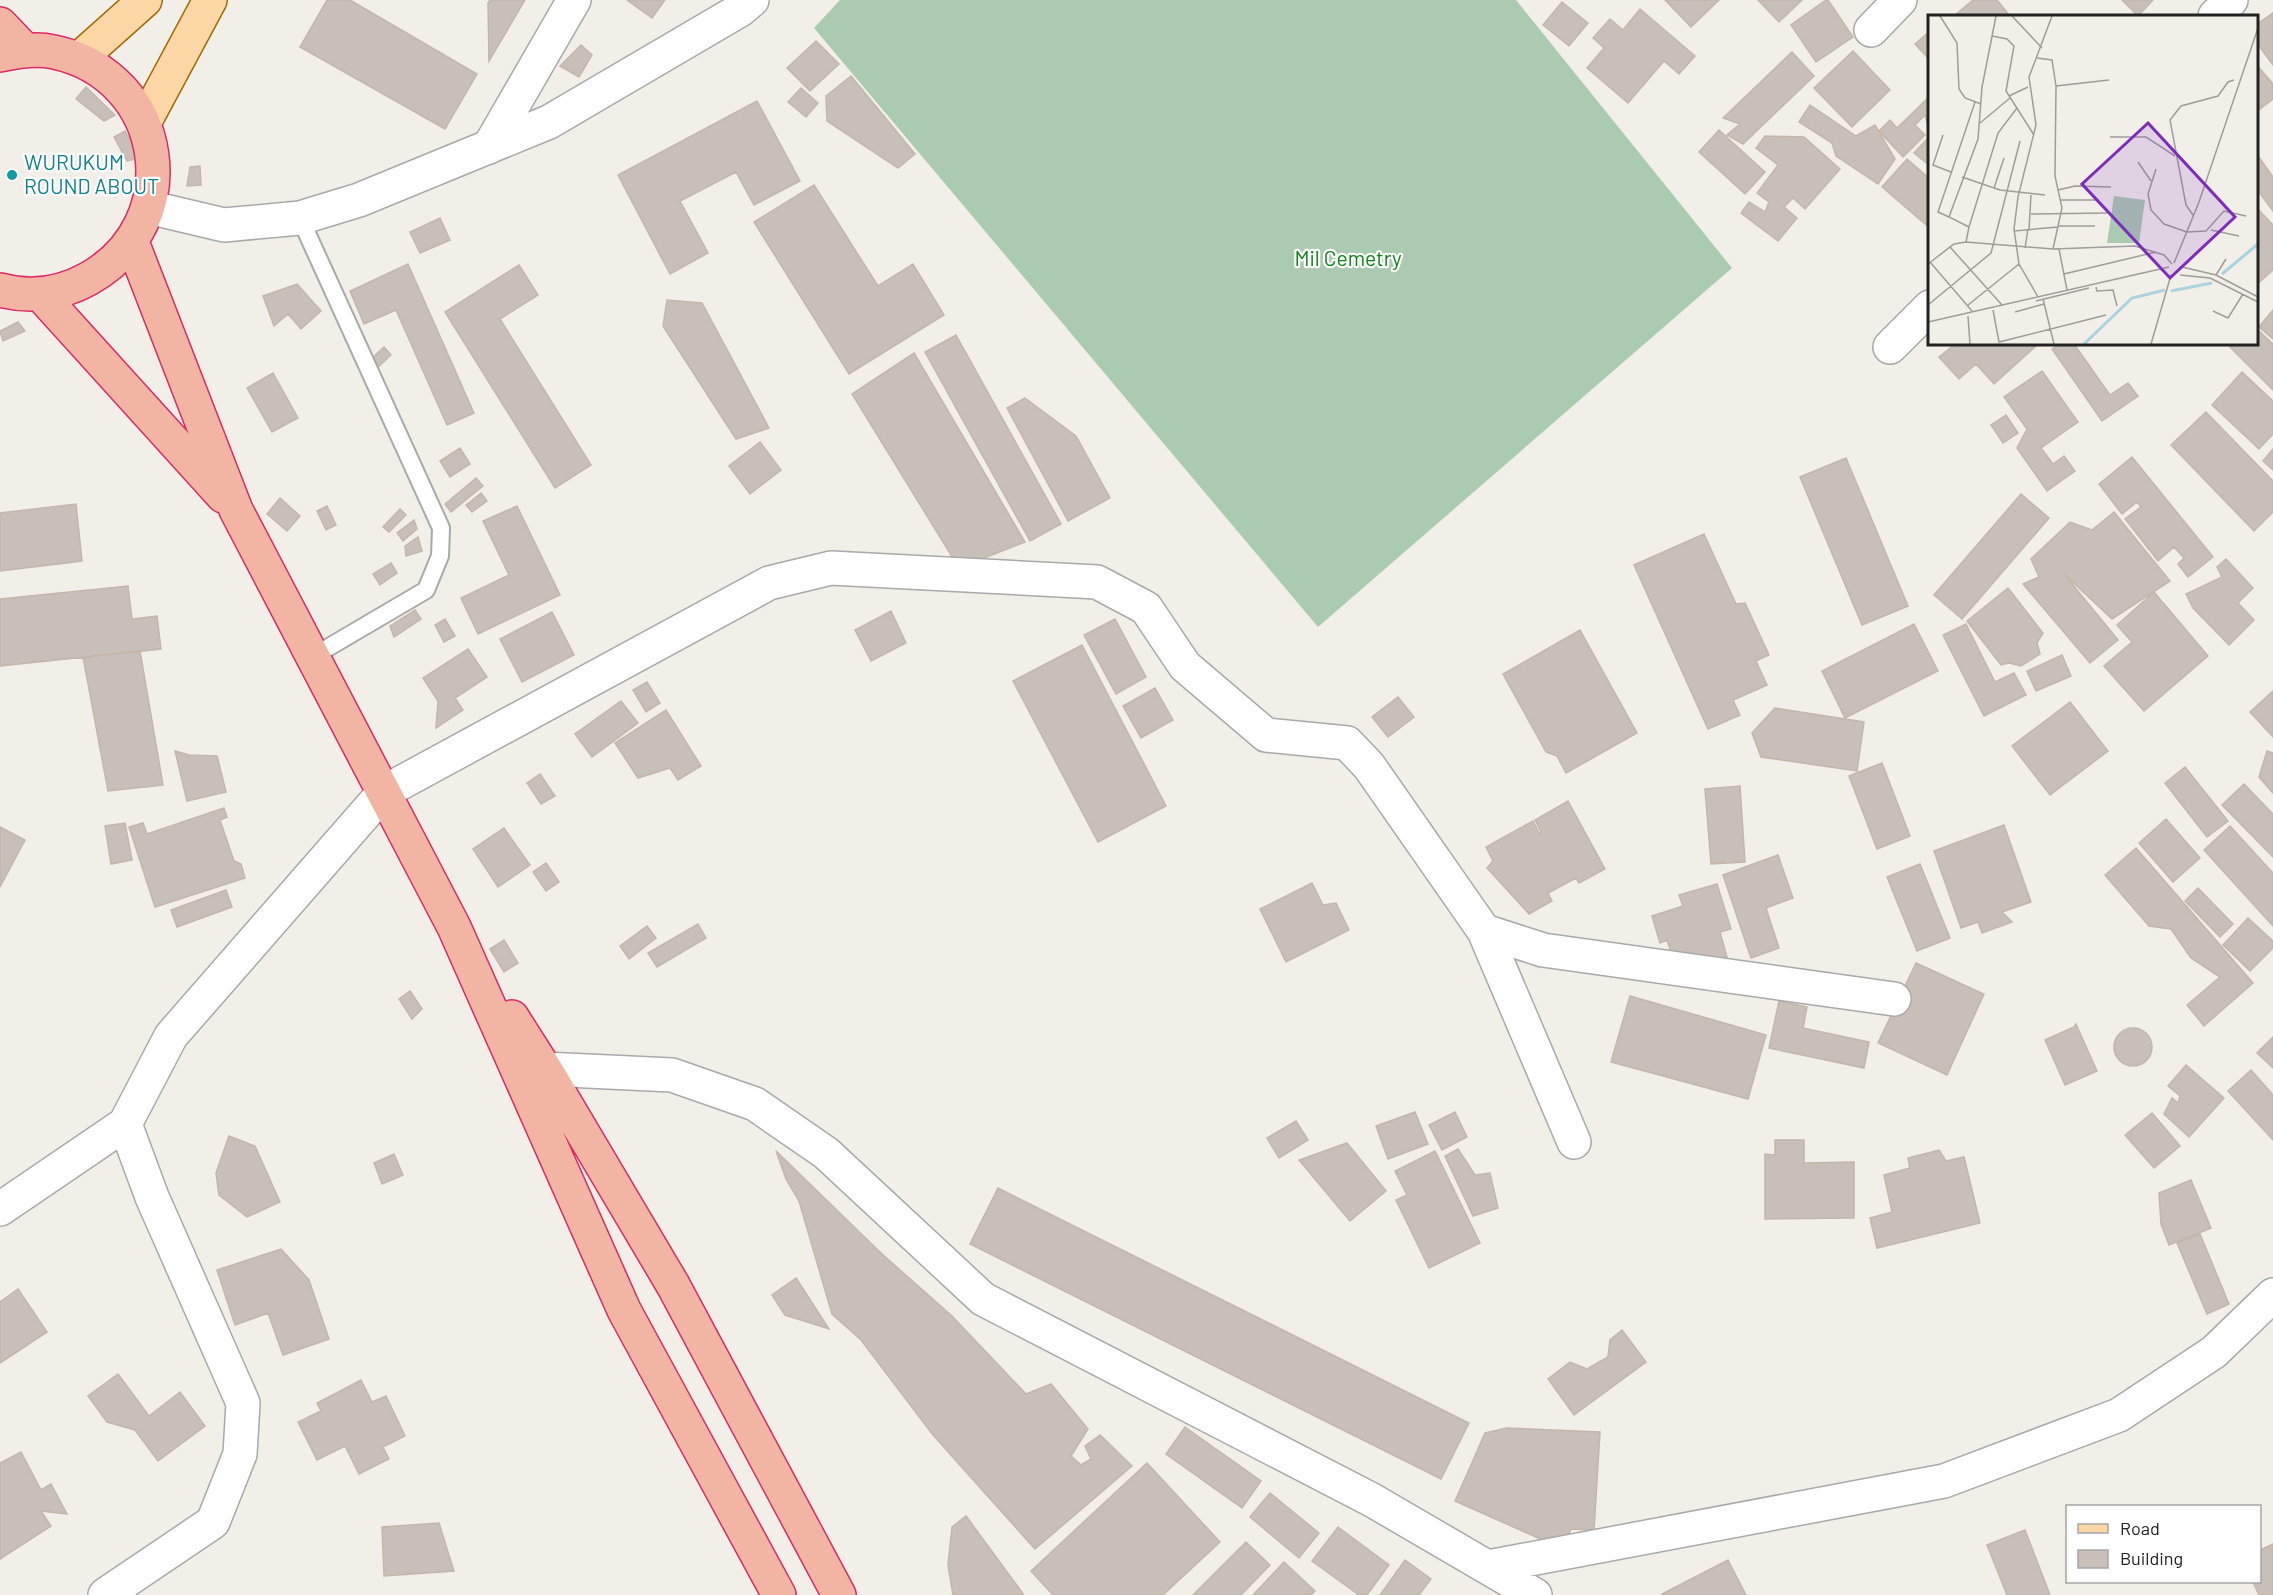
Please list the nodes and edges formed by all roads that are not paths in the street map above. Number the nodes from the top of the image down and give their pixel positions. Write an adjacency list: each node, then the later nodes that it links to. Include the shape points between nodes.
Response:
1 (145, 0): 11 (main road)
2 (210, 0): 12 (main road)
3 (574, 0): 13 (street)
4 (752, 0): 13 (street, via 549,122)
5 (1900, 0): 9 (street)
6 (2231, 0): 7 (street)
7 (2215, 15)
8 (0, 24): 10 (highway)
9 (1871, 30)
10 (13, 52): 11 (highway, via 52,51)
11 (79, 59): 12 (highway, via 106,74 128,96)
12 (144, 123): 14 (highway, via 154,164)
13 (489, 147): 15 (street, via 359,200)
14 (148, 207): 15 (street, via 224,225); 16 (highway)
15 (300, 218): 22 (lane, via 441,528 440,556 426,590)
16 (132, 242): 18 (highway, via 99,273 75,286); 21 (highway)
17 (0, 290): 18 (highway)
18 (40, 294): 21 (highway)
19 (1928, 308): 20 (street)
20 (1890, 347)
21 (236, 510): 22 (highway)
22 (312, 657): 23 (highway)
23 (384, 792): 24 (highway); 25 (street, via 769,583 831,568 1097,582 1146,608 1185,666 1266,735 1347,743 1370,766); 28 (street, via 171,1036)
24 (454, 927): 27 (highway); 34 (highway, via 624,1310)
25 (1484, 931): 26 (street, via 1543,950); 29 (street)
26 (1894, 999)
27 (545, 1069): 32 (street, via 672,1075 755,1104 826,1154 983,1299 1372,1500); 35 (highway, via 673,1285)
28 (125, 1124): 30 (street); 33 (street, via 152,1197 243,1403 240,1454 213,1522)
29 (1574, 1142)
30 (0, 1209)
31 (2273, 1295): 32 (street, via 2214,1352 2119,1415 1944,1480)
32 (1488, 1567): 36 (street)
33 (105, 1595)
34 (780, 1595)
35 (839, 1595)
36 (1535, 1595)

